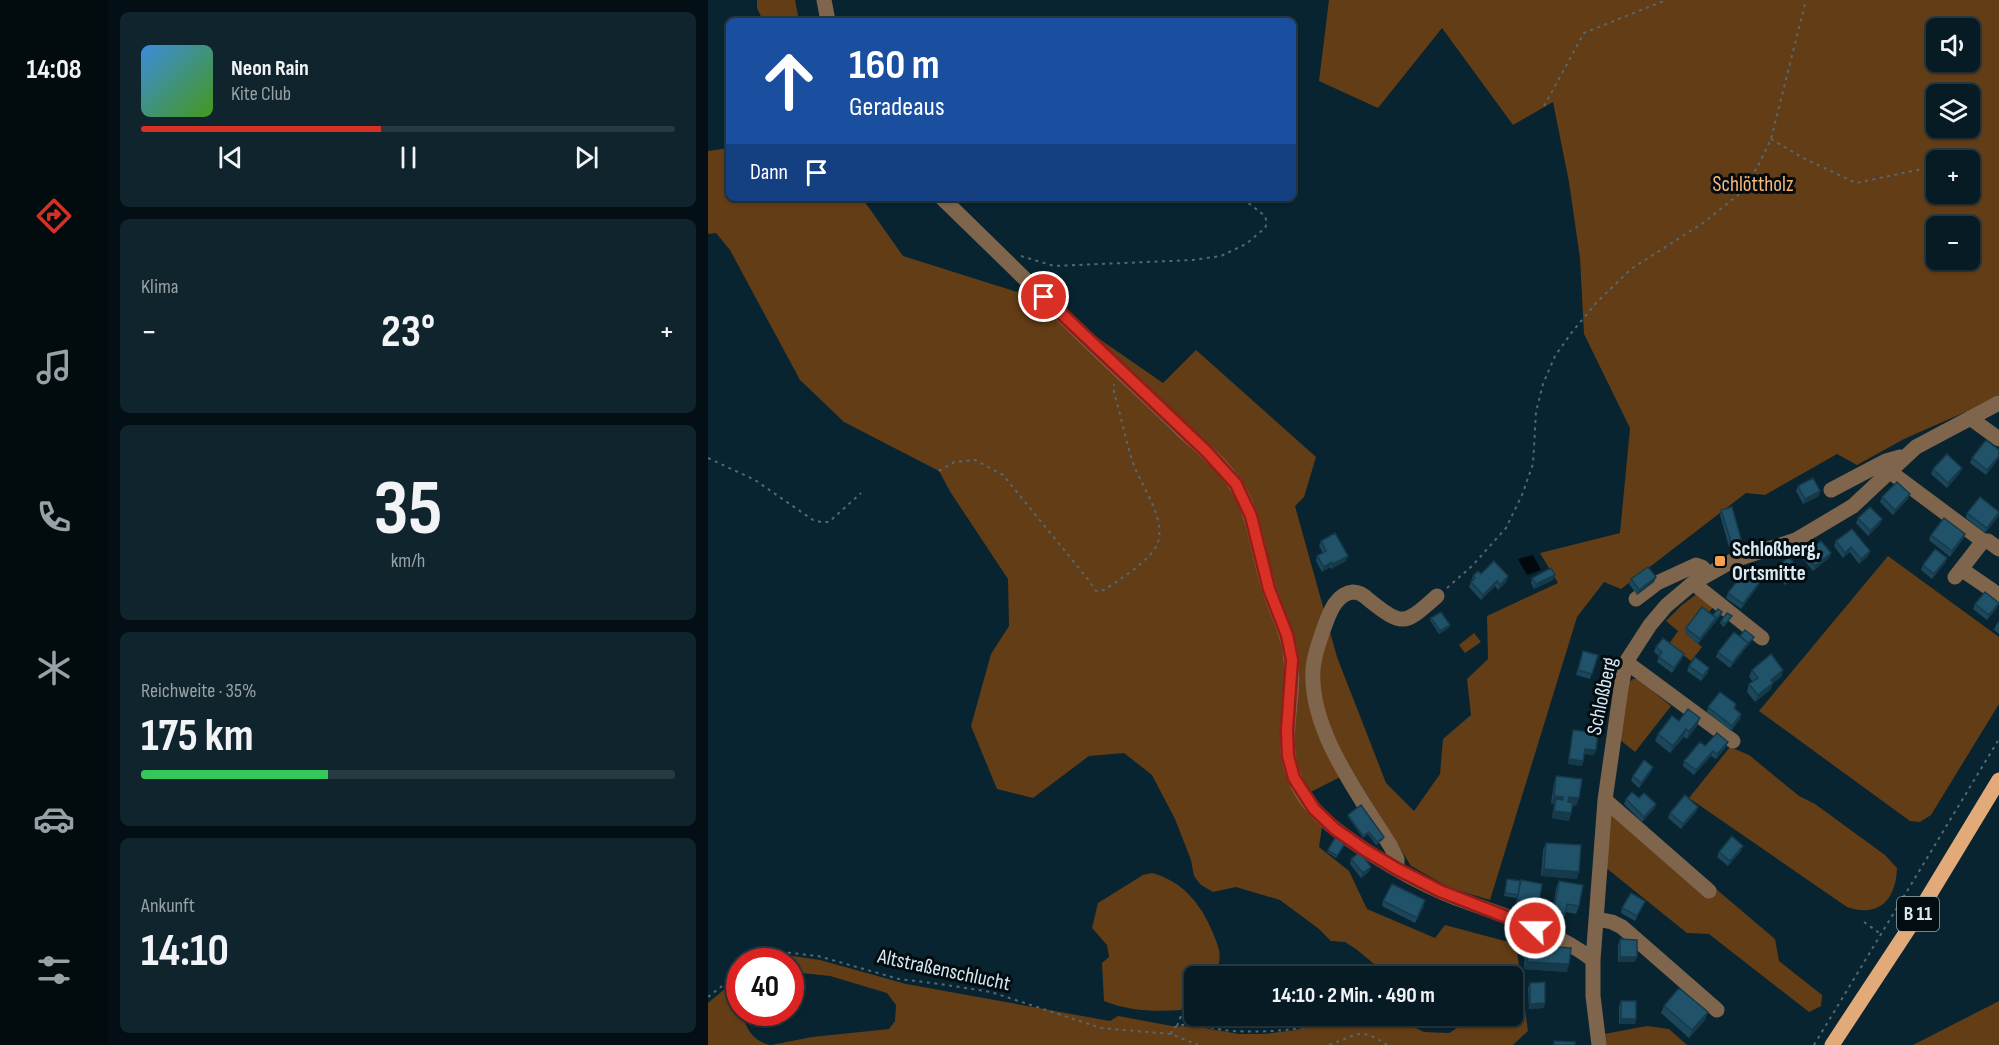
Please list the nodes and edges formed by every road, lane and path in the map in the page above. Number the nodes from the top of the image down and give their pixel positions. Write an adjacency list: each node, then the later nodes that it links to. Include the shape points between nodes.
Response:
1 (824, 0): 4 (street)
2 (1666, 0): 5 (path, via 1584,33)
3 (1806, 0): 6 (path)
4 (827, 18)
5 (1544, 106)
6 (1771, 139): 7 (path, via 1856,183); 26 (path, via 1738,195 1703,223 1630,269 1572,332 1543,384 1536,412 1533,464 1506,528 1472,566)
7 (1926, 168)
8 (945, 201): 11 (street)
9 (1246, 201): 10 (path, via 1268,219 1265,228 1246,244 1221,256 1054,266)
10 (1013, 253)
11 (1119, 370): 17 (path, via 1114,393 1132,462 1158,521 1159,533 1158,543 1148,557 1104,590 1093,588 1003,475 975,460 954,462); 34 (street, via 1236,484 1257,534 1269,589 1289,642 1290,768 1314,809 1335,829)
12 (1999, 403): 13 (street, Schloßberg)
13 (1970, 418): 14 (street); 15 (street, Schloßberg)
14 (1999, 439)
15 (1906, 456): 18 (street, Schloßberg); 19 (street, via 1886,461)
16 (708, 458): 20 (path, via 755,480 821,522 829,522)
17 (939, 471)
18 (1889, 471): 21 (street); 23 (street, Schloßberg, via 1853,506 1796,540)
19 (1831, 490)
20 (861, 493)
21 (1983, 541): 22 (street); 25 (street, via 1958,573)
22 (1999, 549)
23 (1707, 573): 24 (street, Schloßberg); 27 (street, via 1696,565 1657,583)
24 (1693, 583): 28 (street); 29 (street, Schloßberg, via 1666,606)
25 (1999, 595)
26 (1437, 596): 34 (street, via 1412,618 1398,620 1364,595 1352,592 1332,607 1316,648 1313,669 1317,712 1327,740 1394,853)
27 (1636, 599)
28 (1762, 638)
29 (1626, 662): 31 (street); 33 (street, Schloßberg)
30 (1999, 739): 38 (path)
31 (1732, 741)
32 (1999, 780): 55 (main road, B 11)
33 (1605, 800): 35 (street); 36 (street, Schloßberg)
34 (1397, 869): 40 (street, via 1440,891 1535,928)
35 (1709, 891)
36 (1597, 919): 40 (street, Schloßberg); 44 (street, via 1622,927)
37 (1864, 921): 38 (path)
38 (1882, 935): 54 (path)
39 (804, 954): 49 (path, Altstraßenschlucht, via 899,979 991,992 1101,1028)
40 (1593, 960): 53 (street, Schloßberg)
41 (726, 983): 42 (path)
42 (708, 997)
43 (1184, 1008): 46 (path)
44 (1717, 1011)
45 (1184, 1025): 46 (path)
46 (1177, 1026): 49 (path)
47 (1209, 1026): 48 (path, via 1254,1032)
48 (1295, 1026)
49 (1171, 1034): 50 (path, Altstraßenschlucht)
50 (1198, 1045)
51 (1329, 1045): 52 (path, via 1366,1033)
52 (1388, 1045)
53 (1599, 1045)
54 (1814, 1045)
55 (1832, 1045)

